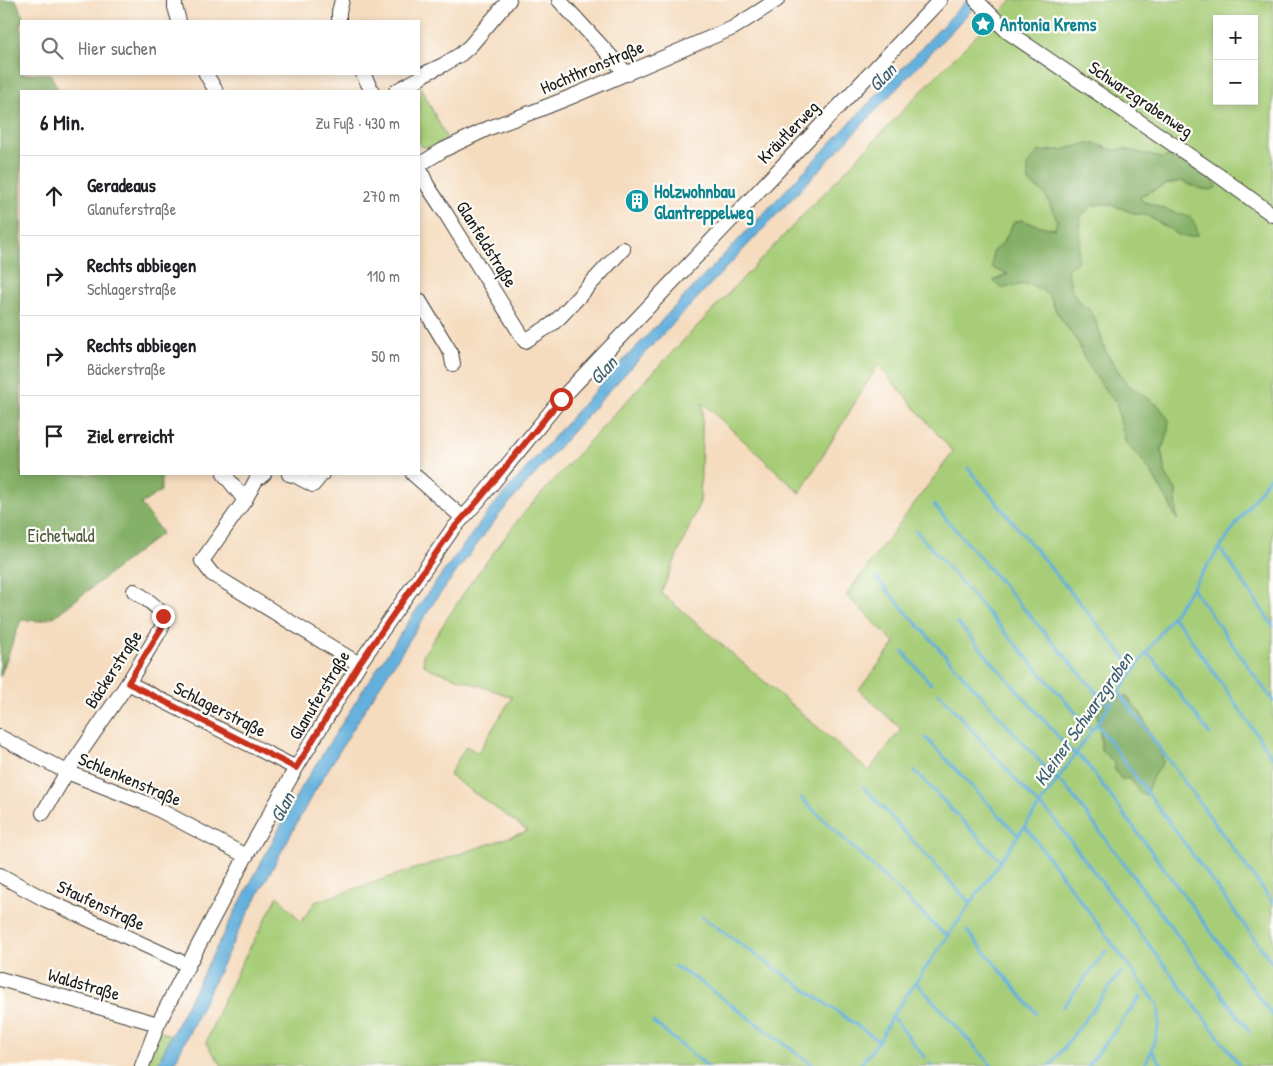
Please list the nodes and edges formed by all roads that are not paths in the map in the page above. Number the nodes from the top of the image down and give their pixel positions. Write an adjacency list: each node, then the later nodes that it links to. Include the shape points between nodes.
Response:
1 (175, 0): 8 (street)
2 (342, 0): 9 (street)
3 (509, 0): 15 (street, via 461,54)
4 (559, 0): 10 (street)
5 (778, 0): 10 (street, Hochthronstraße, via 733,28)
6 (940, 0): 22 (street, Kräutlerweg)
7 (976, 0): 18 (street, Schwarzgrabenweg, via 1008,32)
8 (179, 20)
9 (339, 20)
10 (627, 74): 16 (street, Hochthronstraße, via 493,126 443,150)
11 (207, 75): 13 (street)
12 (364, 75): 14 (street)
13 (215, 90)
14 (371, 90)
15 (398, 90)
16 (420, 165)
17 (420, 168): 19 (street, Glanfeldstraße, via 427,186 525,341 560,317)
18 (1273, 215)
19 (623, 249)
20 (420, 302): 21 (street, via 451,353)
21 (453, 364)
22 (561, 399): 29 (street, Glanuferstraße)
23 (225, 475): 28 (street)
24 (263, 475): 28 (street, via 256,480)
25 (292, 475): 26 (street, via 313,485)
26 (321, 475)
27 (414, 475): 29 (street)
28 (245, 500): 31 (street, via 202,561 212,574)
29 (463, 518): 31 (street, Glanuferstraße)
30 (134, 591): 32 (street, Bäckerstraße, via 160,611 163,623)
31 (359, 664): 34 (street, Glanuferstraße)
32 (128, 683): 34 (street, Schlagerstraße); 35 (street, Bäckerstraße)
33 (0, 737): 35 (street, Schlenkenstraße)
34 (296, 768): 37 (street, Glanuferstraße)
35 (67, 772): 36 (street, Bäckerstraße); 37 (street, Schlenkenstraße, via 148,804)
36 (43, 813)
37 (246, 856): 39 (street, Glanuferstraße)
38 (0, 875): 39 (street, Staufenstraße, via 46,900)
39 (188, 965): 41 (street, Glanuferstraße)
40 (0, 979): 41 (street, Waldstraße)
41 (158, 1024): 42 (street, Glanuferstraße)
42 (142, 1066)

